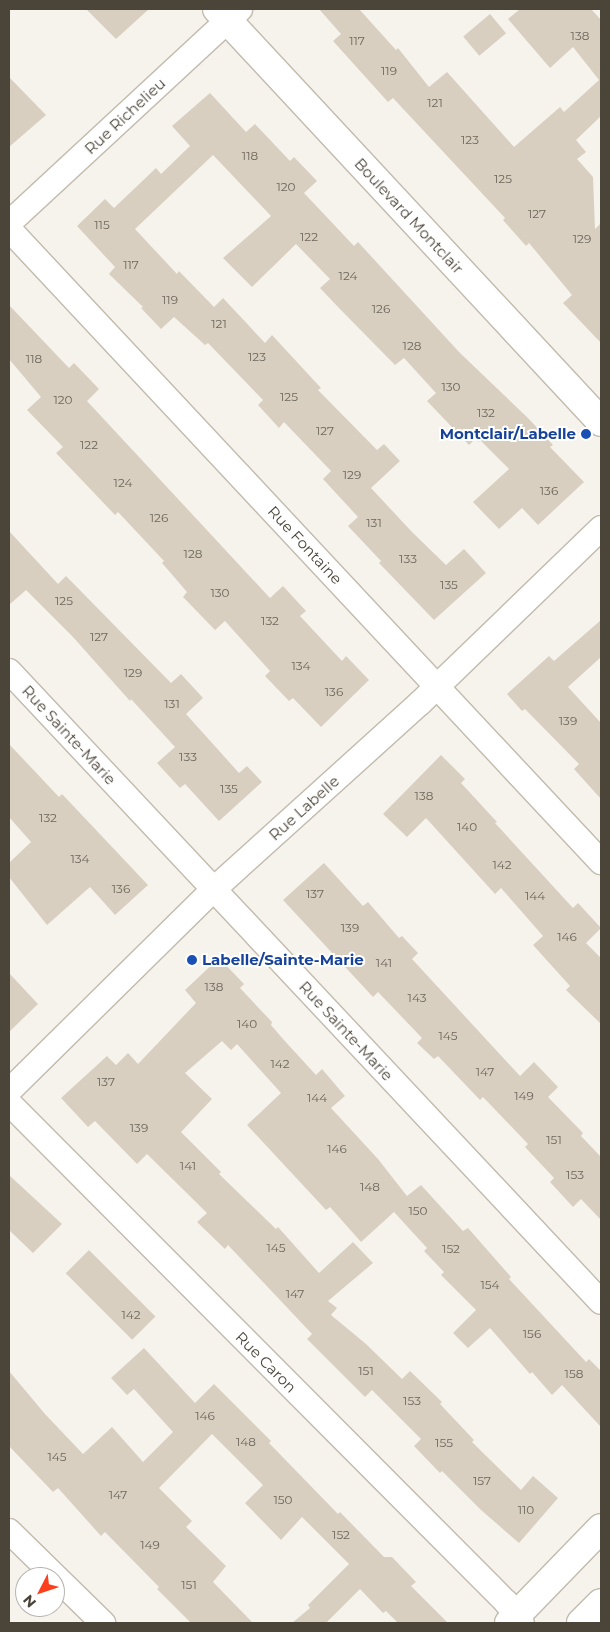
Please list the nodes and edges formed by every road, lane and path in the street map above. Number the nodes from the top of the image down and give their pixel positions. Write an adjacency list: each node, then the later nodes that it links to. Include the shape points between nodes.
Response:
1 (228, 12): 2 (street, Rue Richelieu); 4 (street, Boulevard Montclair)
2 (9, 223)
3 (9, 229): 7 (street, Rue Fontaine)
4 (601, 422)
5 (601, 528): 7 (street, Rue Labelle)
6 (9, 671): 9 (street, Rue Sainte-Marie)
7 (438, 686): 8 (street, Rue Fontaine); 9 (street, Rue Labelle)
8 (601, 862)
9 (213, 890): 10 (street, Rue Labelle); 12 (street, Rue Sainte-Marie)
10 (9, 1090)
11 (9, 1103): 16 (street, Rue Caron)
12 (601, 1302)
13 (601, 1528): 16 (street)
14 (9, 1531): 17 (street)
15 (601, 1603): 18 (street)
16 (516, 1620)
17 (103, 1623)
18 (581, 1623)

